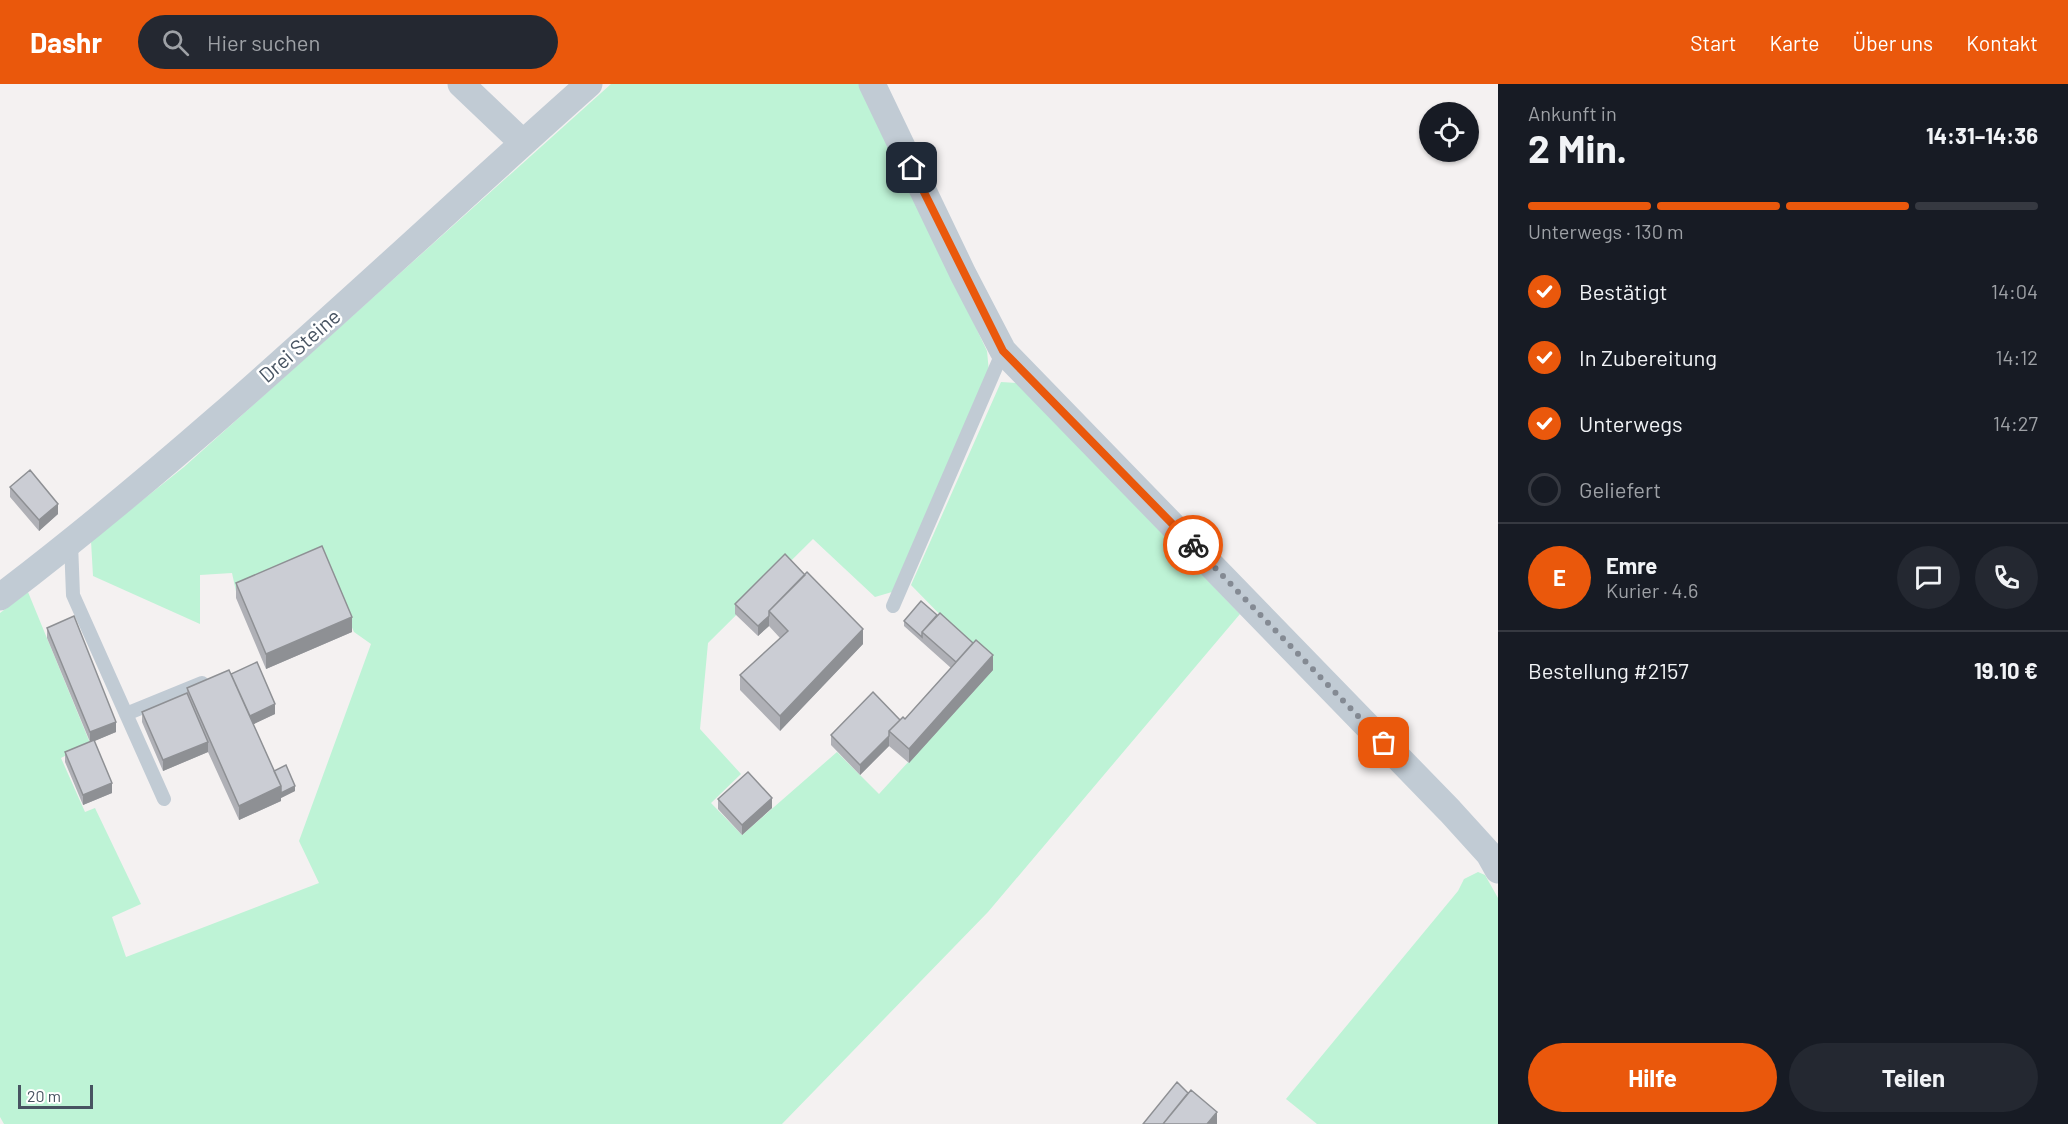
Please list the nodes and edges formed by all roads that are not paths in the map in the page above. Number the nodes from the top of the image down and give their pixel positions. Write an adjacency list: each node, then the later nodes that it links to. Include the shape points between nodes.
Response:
1 (460, 84): 4 (street)
2 (590, 84): 4 (street, Drei Steine)
3 (872, 84): 5 (street)
4 (523, 142): 6 (street, Drei Steine, via 334,316)
5 (1003, 351): 8 (lane); 12 (street, via 1450,811 1489,854)
6 (71, 543): 7 (street, Drei Steine); 10 (lane, via 73,595)
7 (0, 597)
8 (893, 606)
9 (216, 677): 10 (lane)
10 (126, 714): 11 (lane)
11 (164, 800)
12 (1498, 870)

